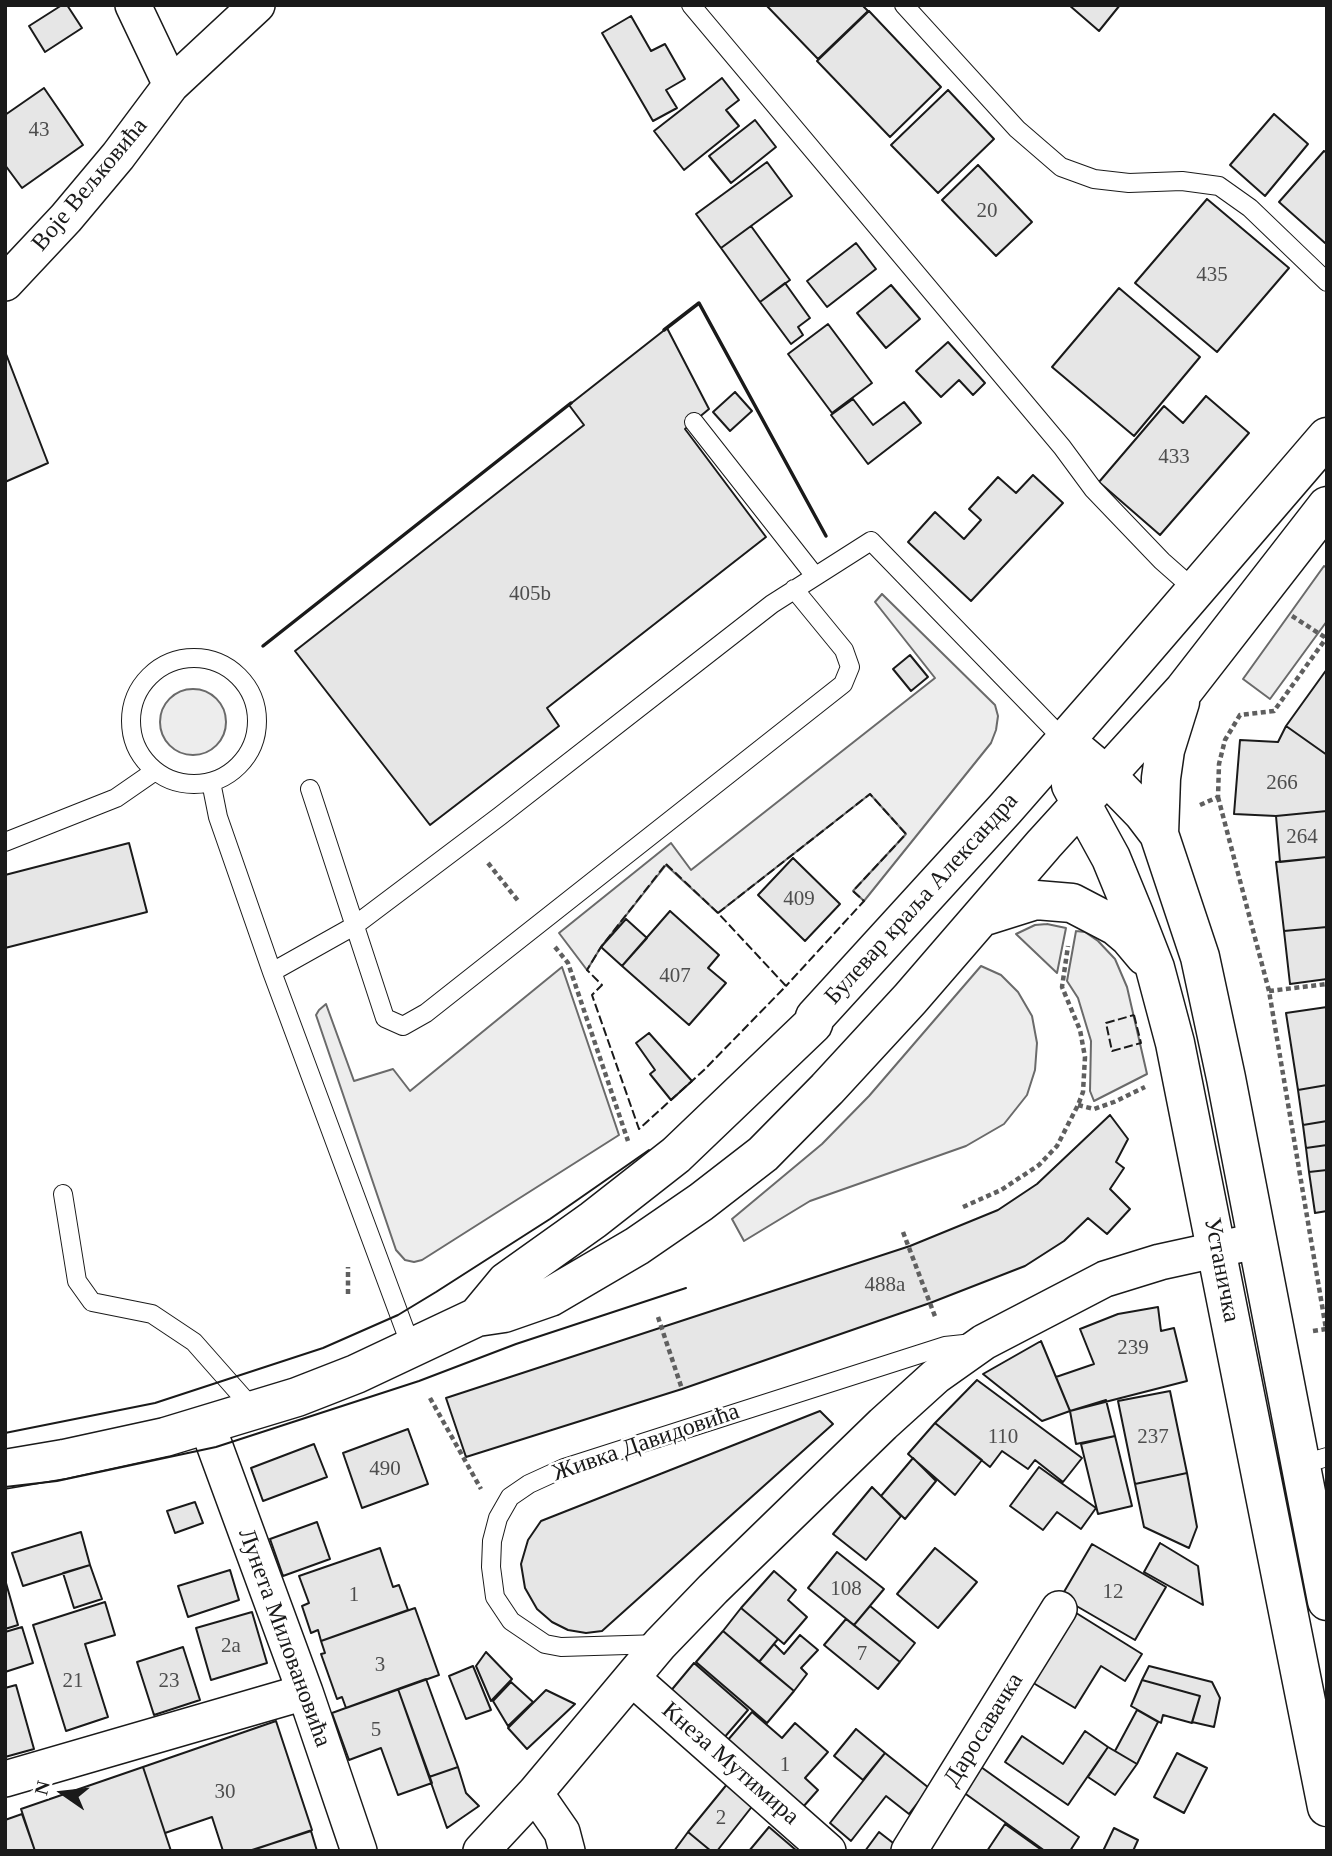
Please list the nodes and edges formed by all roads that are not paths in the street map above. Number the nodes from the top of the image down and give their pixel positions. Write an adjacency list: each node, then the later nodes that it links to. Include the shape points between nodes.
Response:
1 (133, 5): 5 (street)
2 (257, 5): 5 (street, Воје Вељковића)
3 (691, 5): 13 (lane, via 1093,489)
4 (904, 5): 6 (lane, via 1017,129 1061,167 1094,179 1219,186 1250,208)
5 (171, 85): 7 (street, Воје Вељковића, via 118,156)
6 (1327, 282)
7 (5, 283)
8 (694, 422): 11 (lane)
9 (1327, 436): 13 (main road, Булевар краља Александра)
10 (1327, 506): 14 (main road, Булевар краља Александра)
11 (815, 576): 12 (lane); 15 (lane, via 872,541)
12 (794, 589): 23 (lane); 23 (lane, via 844,650 850,667 843,684 426,1013 403,1026 385,1017)
13 (1196, 591): 15 (main road, Булевар краља Александра)
14 (1184, 690): 19 (main road, Булевар краља Александра); 20 (main road, via 1165,750)
15 (1058, 747): 19 (main road, Устаничка); 29 (main road, Булевар краља Александра, via 813,1024 746,1090 676,1155 506,1282)
16 (155, 771): 17 (lane, via 192,784); 17 (lane, via 133,739 135,699 159,669 196,658 233,671 255,704 257,723 244,760); 21 (lane, via 117,798)
17 (212, 782): 25 (lane, via 218,817)
18 (310, 789): 23 (lane)
19 (1094, 790): 20 (main road, Устаничка, via 1143,813); 22 (main road, Булевар краља Александра); 24 (main road, Устаничка, via 1111,859)
20 (1159, 834): 27 (main road, Устаничка, via 1200,957)
21 (5, 842)
22 (980, 917): 24 (main road, via 1037,900 1072,902 1116,926); 29 (main road, Булевар краља Александра, via 846,1069 763,1154 701,1202 581,1280 514,1310)
23 (354, 926): 25 (lane)
24 (1155, 968): 28 (main road, Устаничка)
25 (272, 972): 31 (lane)
26 (63, 1194): 32 (lane, via 77,1281 92,1302 152,1314 194,1342)
27 (1256, 1241): 28 (street, Живка Давидовића); 34 (main road, Устаничка)
28 (1217, 1249): 30 (street, Живка Давидовића, via 1105,1279); 43 (main road, Устаничка)
29 (477, 1317): 31 (main road, Булевар краља Александра)
30 (984, 1342): 38 (street, Живка Давидовића, via 936,1376 883,1424); 38 (lane, Живка Давидовића, via 945,1346 564,1468 510,1497 492,1541 495,1597 511,1621 545,1644 561,1647)
31 (412, 1349): 32 (main road, Булевар краља Александра)
32 (254, 1410): 33 (main road, Булевар краља Александра)
33 (207, 1425): 35 (main road, Булевар краља Александра); 40 (street, Лунета Миловановића)
34 (1313, 1461): 36 (main road, Устаничка)
35 (5, 1469)
36 (1327, 1601)
37 (1059, 1609): 48 (street, Даросавачка)
38 (660, 1644): 39 (street, Живка Давидовића)
39 (632, 1678): 42 (street, Живка Давидовића); 47 (street, Кнеза Мутимира)
40 (305, 1692): 41 (street); 44 (street, Лунета Миловановића)
41 (5, 1779)
42 (535, 1793): 45 (street, Живка Давидовића); 46 (street, via 562,1832)
43 (1327, 1807)
44 (359, 1851)
45 (481, 1851)
46 (567, 1851)
47 (828, 1851)
48 (909, 1851)

